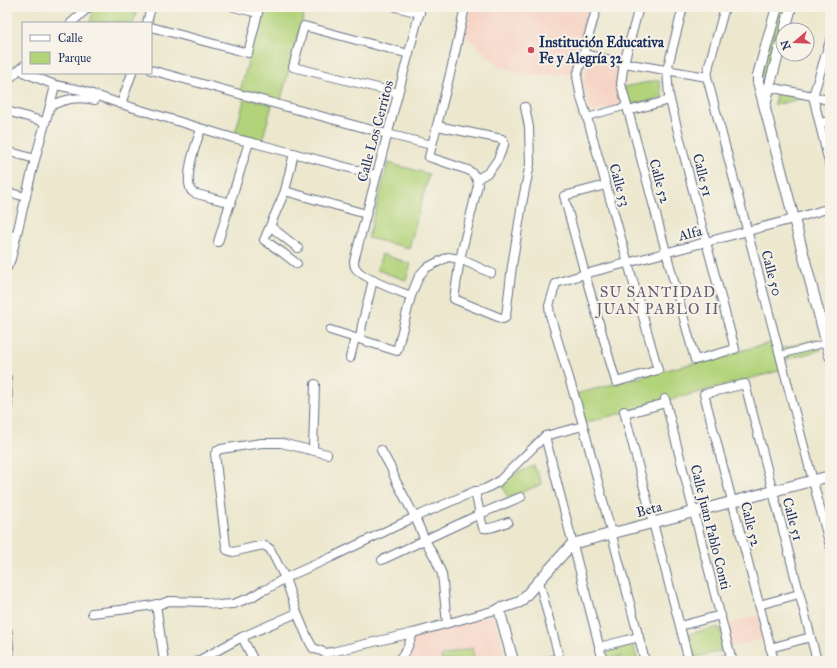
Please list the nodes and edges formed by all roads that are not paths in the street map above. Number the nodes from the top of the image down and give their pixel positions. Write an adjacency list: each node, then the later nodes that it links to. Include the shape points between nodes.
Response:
1 (88, 7): 13 (street)
2 (151, 7): 14 (street)
3 (234, 7): 16 (street, via 258,13 248,53)
4 (396, 7): 12 (street)
5 (465, 7): 45 (street)
6 (597, 7): 19 (street, Calle 53)
7 (638, 7): 21 (street, Calle 52)
8 (683, 7): 24 (street, Calle 51)
9 (724, 7): 27 (street, Calle 50)
10 (777, 7): 39 (street, via 758,75)
11 (791, 7): 15 (street)
12 (420, 10): 18 (street, Calle Los Cerritos)
13 (72, 22)
14 (146, 22)
15 (787, 22)
16 (152, 27)
17 (830, 41): 32 (street)
18 (409, 54): 31 (street, Calle Los Cerritos); 31 (street, via 304,26 293,67)
19 (583, 54): 21 (street); 41 (street, Calle 53, via 577,76)
20 (776, 62): 30 (street)
21 (624, 63): 24 (street); 38 (street, Calle 52, via 621,84)
22 (22, 70): 28 (street)
23 (152, 70): 47 (street)
24 (667, 70): 27 (street); 33 (street, Calle 51)
25 (31, 74): 29 (street)
26 (132, 74): 35 (street)
27 (707, 77): 65 (street, Calle 50)
28 (7, 81)
29 (54, 85): 35 (street, via 81,90); 36 (street)
30 (769, 87): 32 (street); 39 (street)
31 (398, 93): 47 (street, Calle Los Cerritos)
32 (813, 96): 34 (street); 44 (street)
33 (670, 100): 38 (street); 69 (street, Calle 51)
34 (830, 101)
35 (121, 104): 36 (street, via 84,97); 46 (street)
36 (50, 106): 43 (street)
37 (525, 107): 72 (street, via 529,127 530,164 505,318 454,299)
38 (627, 108): 41 (street); 71 (street, Calle 52)
39 (765, 109): 63 (street)
40 (7, 111): 43 (street)
41 (587, 117): 56 (street, Calle 53)
42 (830, 121): 44 (street)
43 (45, 122): 52 (street)
44 (820, 123): 53 (street)
45 (437, 126): 49 (street); 55 (street, via 503,140 504,145 490,172)
46 (201, 129): 48 (street); 60 (street, via 190,168 190,189 192,193)
47 (387, 134): 49 (street); 54 (street, Calle Los Cerritos)
48 (249, 142): 51 (street); 60 (street)
49 (432, 145): 55 (street, via 429,157 468,170)
50 (7, 151): 52 (street)
51 (294, 153): 54 (street); 57 (street)
52 (35, 159): 59 (street)
53 (830, 167)
54 (376, 175): 62 (street, Calle Los Cerritos)
55 (477, 179): 72 (street, via 478,185)
56 (606, 185): 73 (street, Calle 53); 77 (street, via 564,196)
57 (285, 191): 62 (street); 64 (street)
58 (7, 192): 59 (street)
59 (26, 197): 67 (street)
60 (231, 203): 68 (street)
61 (830, 208): 63 (street, Alfa)
62 (366, 214): 78 (street, Calle Los Cerritos, via 354,261 357,271)
63 (793, 219): 65 (street, Alfa); 82 (street)
64 (271, 227): 70 (street); 74 (street, via 264,240)
65 (747, 231): 69 (street, Alfa); 83 (street, Calle 50)
66 (7, 234): 67 (street)
67 (16, 237): 75 (street)
68 (218, 242)
69 (706, 242): 71 (street, Alfa); 86 (street, Calle 51, via 735,349)
70 (298, 248)
71 (666, 252): 73 (street, Alfa); 86 (street, Calle 52)
72 (460, 259): 76 (street); 79 (street, via 448,257 426,268 419,276)
73 (628, 262): 77 (street, Alfa); 77 (street, Calle 53, via 658,370 616,382)
74 (297, 264)
75 (7, 268)
76 (491, 273)
77 (585, 274): 91 (street, Alfa, via 556,283 549,306)
78 (374, 280): 79 (street); 81 (street)
79 (411, 296): 81 (street, via 397,351)
80 (330, 330): 81 (street)
81 (357, 339): 85 (street)
82 (828, 342): 83 (street); 84 (street)
83 (780, 355): 97 (street, Calle 50)
84 (830, 356)
85 (350, 358)
86 (695, 360)
87 (7, 378): 90 (street)
88 (315, 384): 93 (street)
89 (704, 394): 99 (street, Calle 51, via 745,384); 101 (street, Calle 52)
90 (7, 408)
91 (583, 426): 92 (street); 107 (street)
92 (545, 436): 98 (street, via 498,482); 109 (street)
93 (313, 450): 95 (street); 112 (street, via 281,443 265,443 221,449 215,454 228,550 233,552 265,545)
94 (381, 450): 104 (street)
95 (327, 454)
96 (830, 476): 97 (street, Beta)
97 (813, 481): 99 (street, Beta); 110 (street, Calle 50)
98 (475, 491): 103 (street); 104 (street)
99 (773, 492): 101 (street, Beta); 114 (street, Calle 51)
100 (521, 497): 103 (street)
101 (732, 502): 102 (street, Beta); 116 (street, Calle 52)
102 (694, 512): 106 (street, Beta); 106 (street, Calle Juan Pablo Conti, via 666,401 624,412); 120 (street, Calle Juan Pablo Conti)
103 (480, 514): 105 (street, via 484,529); 108 (street)
104 (415, 517): 108 (street); 112 (street)
105 (508, 522)
106 (653, 522): 107 (street, Beta); 122 (street)
107 (611, 533): 109 (street, Beta); 126 (street)
108 (425, 540): 111 (street); 121 (street, via 442,574)
109 (572, 544): 113 (street); 128 (street)
110 (830, 546)
111 (382, 560)
112 (284, 578): 115 (street, via 252,597 233,604 169,601); 119 (street)
113 (539, 581): 117 (street, via 520,602); 132 (street)
114 (799, 594): 116 (street); 127 (street, Calle 51)
115 (156, 604): 118 (street); 134 (street)
116 (759, 605): 129 (street, Calle 52)
117 (500, 609): 121 (street); 137 (street)
118 (92, 613)
119 (297, 613): 124 (street, via 313,648 326,653); 125 (street)
120 (721, 615): 122 (street); 130 (street, Calle Juan Pablo Conti)
121 (447, 624): 124 (street)
122 (680, 626): 141 (street)
123 (7, 630): 133 (street)
124 (414, 633): 131 (street)
125 (242, 637): 135 (street); 136 (street)
126 (639, 637): 128 (street); 140 (street)
127 (810, 638): 129 (street); 144 (street, Calle 51)
128 (599, 648): 139 (street)
129 (770, 648): 143 (street, Calle 52)
130 (732, 659): 142 (street)
131 (401, 660)
132 (559, 660): 138 (street)
133 (10, 661)
134 (164, 661)
135 (198, 661)
136 (254, 661)
137 (514, 661)
138 (548, 661)
139 (602, 661)
140 (645, 661)
141 (689, 661)
142 (719, 661)
143 (774, 661)
144 (817, 661)

